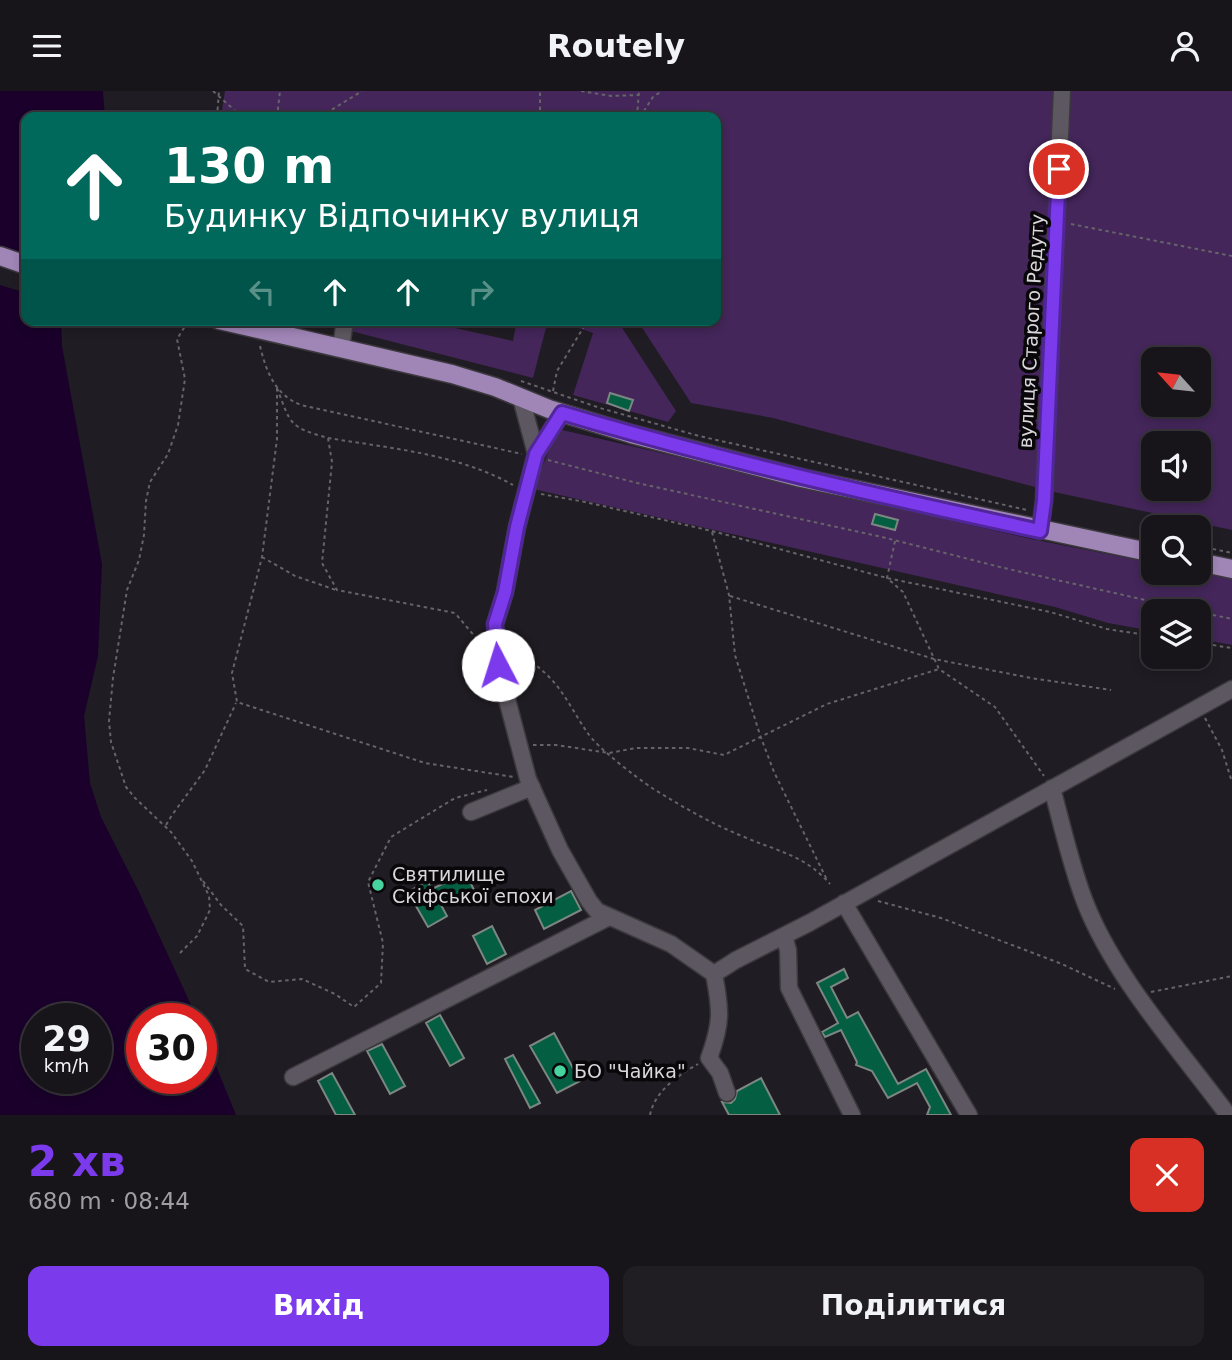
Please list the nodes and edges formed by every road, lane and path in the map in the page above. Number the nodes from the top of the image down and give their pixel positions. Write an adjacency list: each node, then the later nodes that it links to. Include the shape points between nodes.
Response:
1 (213, 91): 11 (path)
2 (219, 91): 11 (path)
3 (279, 91): 14 (path)
4 (362, 91): 15 (path)
5 (540, 91): 16 (path)
6 (582, 91): 10 (path)
7 (639, 91): 10 (path)
8 (662, 91): 18 (path)
9 (1062, 91): 19 (street, вулиця Старого Редуту)
10 (638, 95): 17 (path)
11 (219, 97): 12 (path); 13 (path)
12 (218, 112)
13 (236, 112)
14 (277, 112)
15 (328, 112)
16 (540, 112)
17 (639, 112)
18 (642, 112)
19 (1057, 222): 21 (path); 37 (street, вулиця Старого Редуту)
20 (0, 256): 22 (main road)
21 (1232, 256)
22 (21, 263)
23 (185, 326): 71 (path, via 177,339 185,379 178,425 168,454 150,482 141,547 127,590 109,721 126,787)
24 (241, 326): 27 (main road)
25 (344, 326): 28 (street)
26 (584, 326): 31 (path, via 557,372)
27 (256, 330): 28 (main road); 30 (path, via 266,370)
28 (341, 348): 32 (main road, via 452,374)
29 (516, 380): 31 (path)
30 (277, 387): 34 (path, via 289,419 300,430); 35 (path, via 301,405); 43 (path, via 276,439)
31 (552, 393): 37 (path, via 699,436)
32 (521, 398): 33 (main road); 35 (street)
33 (562, 413): 35 (street); 37 (main road, via 801,478)
34 (328, 438): 36 (path, via 422,454 492,473); 47 (path, via 332,462 322,563)
35 (536, 455): 36 (street); 39 (path, via 637,483)
36 (526, 492): 38 (path); 64 (street, via 495,624 498,665)
37 (1041, 522): 41 (main road)
38 (712, 531): 46 (path); 48 (path)
39 (895, 540): 46 (path); 49 (path)
40 (1211, 549): 42 (path)
41 (1141, 550)
42 (1232, 553)
43 (262, 557): 47 (path, via 295,576); 61 (path, via 232,673)
44 (1211, 565): 45 (main road)
45 (1232, 569)
46 (887, 578): 52 (path); 57 (path, via 903,591)
47 (337, 590): 54 (path, via 455,613)
48 (729, 595): 57 (path); 63 (path, via 735,655)
49 (1141, 599)
50 (1211, 615): 51 (path)
51 (1232, 619)
52 (1141, 634)
53 (509, 641): 65 (path, via 551,679 588,735)
54 (481, 644)
55 (1211, 645): 56 (path)
56 (1232, 648)
57 (934, 659): 58 (path); 60 (path)
58 (939, 669): 63 (path, via 827,704); 68 (path, via 995,707)
59 (1232, 689): 62 (street)
60 (1111, 690)
61 (237, 702): 67 (path, via 425,763); 71 (path, via 205,770)
62 (1199, 708): 66 (path, via 1222,750); 68 (street)
63 (760, 735): 65 (path, via 724,755 688,748); 73 (path)
64 (518, 745): 65 (path); 67 (street)
65 (609, 753): 73 (path, via 650,786 699,816 798,858)
66 (1232, 782)
67 (530, 783): 70 (street); 75 (street, via 589,901)
68 (1052, 788): 74 (street); 81 (street, via 1084,901 1107,948)
69 (492, 789): 72 (path, via 455,798 391,837 368,883 383,943 381,983 354,1007 302,979 269,982 245,968 243,926)
70 (471, 813)
71 (166, 826): 72 (path)
72 (199, 875): 77 (path, via 210,911 197,936)
73 (830, 884): 74 (path)
74 (846, 901): 76 (street); 80 (path, via 941,918); 87 (street)
75 (609, 917): 78 (street, via 671,944); 83 (street)
76 (784, 936): 78 (street); 86 (street, via 789,988)
77 (180, 953)
78 (714, 974): 82 (street, via 721,1007 719,1032)
79 (1232, 976): 81 (path)
80 (1118, 990)
81 (1137, 992): 88 (street)
82 (709, 1058): 84 (street); 85 (path, via 662,1090)
83 (293, 1077)
84 (727, 1093)
85 (650, 1115)
86 (852, 1115)
87 (969, 1115)
88 (1228, 1115)

